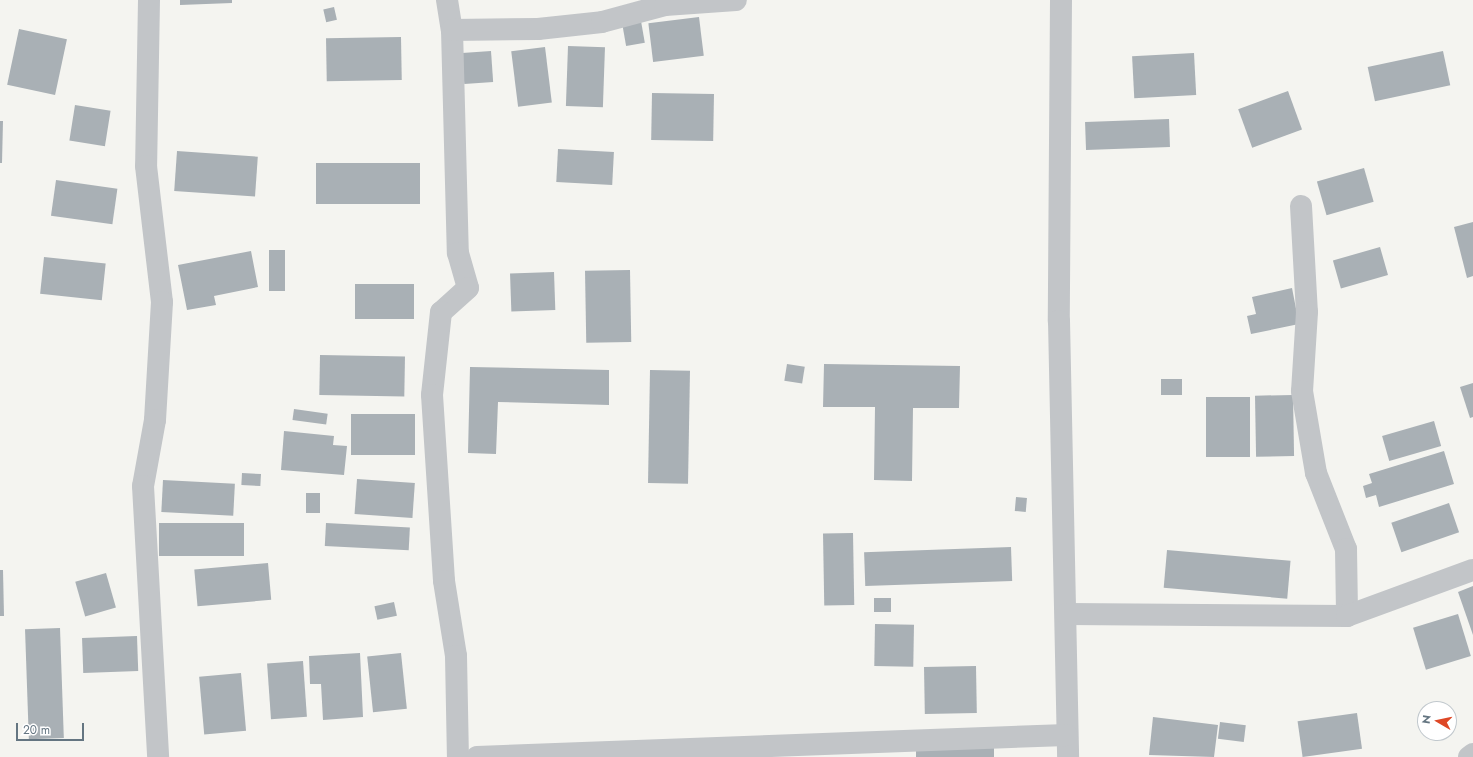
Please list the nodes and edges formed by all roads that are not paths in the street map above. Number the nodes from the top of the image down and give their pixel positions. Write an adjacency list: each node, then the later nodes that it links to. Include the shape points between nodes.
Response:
1 (149, 0): 12 (street, via 146,166 162,302 155,420 142,486)
2 (447, 0): 5 (street)
3 (736, 0): 5 (street, via 665,5 602,22 538,29)
4 (1061, 0): 8 (street, via 1059,321)
5 (452, 30): 13 (street, via 458,253 468,288 441,312 432,395 444,581 456,656)
6 (1301, 206): 9 (street, via 1307,312 1302,391 1316,473 1346,548)
7 (1473, 570): 9 (street)
8 (1066, 614): 9 (street); 10 (street)
9 (1347, 616)
10 (1067, 734): 14 (street); 15 (street)
11 (1473, 754): 16 (street)
12 (158, 757)
13 (458, 757)
14 (477, 757)
15 (1068, 757)
16 (1469, 757)

